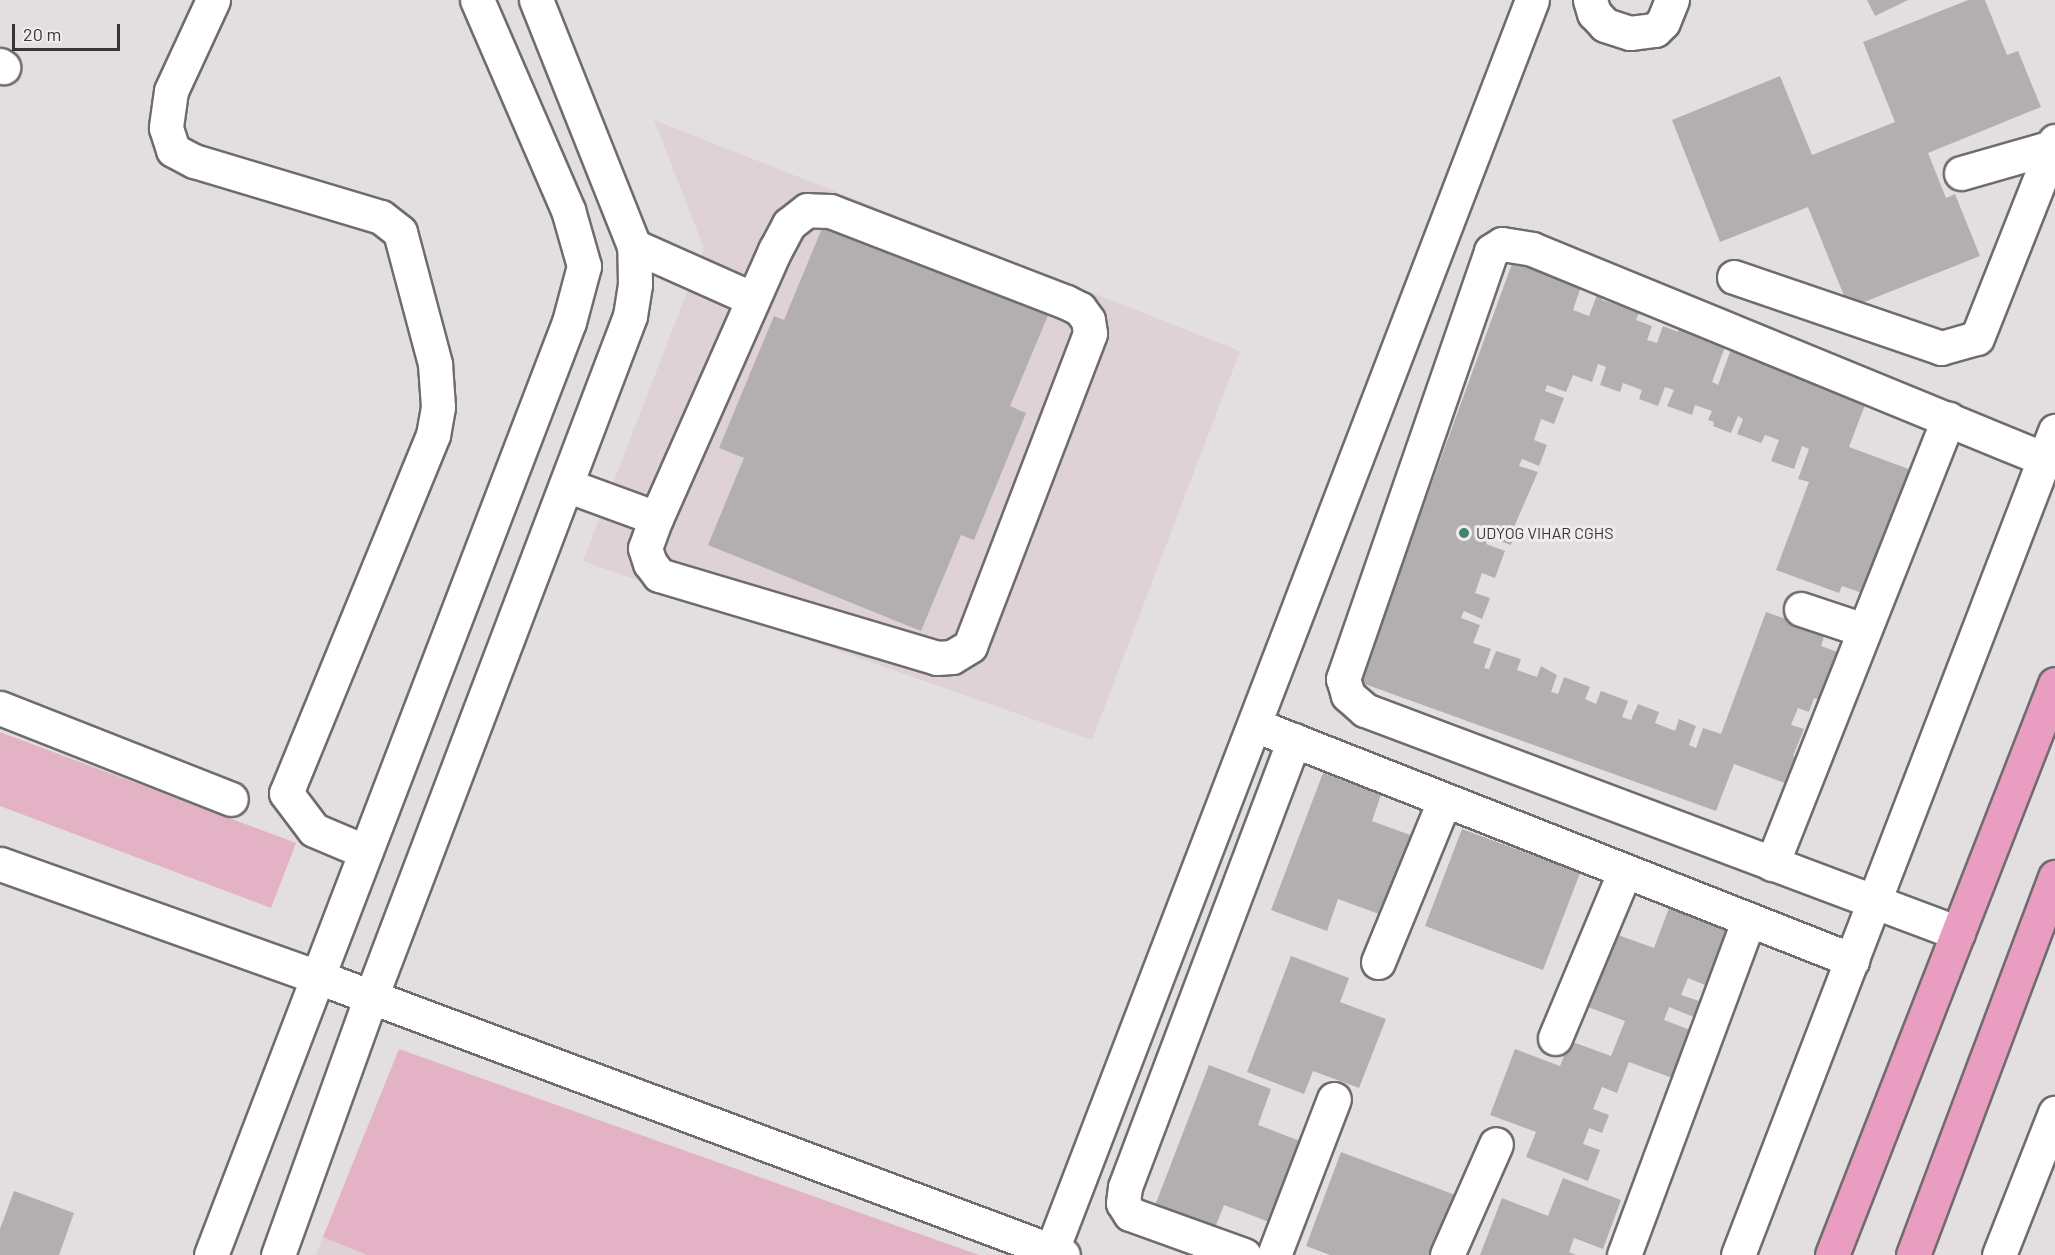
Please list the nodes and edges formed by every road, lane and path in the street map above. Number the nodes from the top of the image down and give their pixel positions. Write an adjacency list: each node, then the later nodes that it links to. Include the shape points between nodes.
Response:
1 (213, 0): 24 (street, via 171,91 166,128 173,150 194,162 381,217 400,232 435,364 438,407 433,435 285,793 314,830)
2 (477, 0): 24 (street, via 568,210 584,266 569,322)
3 (536, 0): 9 (street)
4 (1532, 0): 20 (street)
5 (1590, 0): 6 (street, via 1594,13 1605,25 1630,33 1655,30 1663,22)
6 (1672, 0)
7 (2054, 144): 8 (street); 10 (street, via 1977,338 1941,348)
8 (1961, 172)
9 (634, 246): 11 (street); 14 (street, via 635,285 630,316)
10 (1734, 277)
11 (753, 299): 15 (street); 15 (street, via 789,224 807,210 830,211 1066,302 1080,309 1088,320 1090,333 970,646 952,657 937,658 659,575 645,548)
12 (1948, 419): 13 (street); 17 (street); 26 (street, via 1532,249 1502,244 1491,251 1343,679 1348,695 1365,710)
13 (2050, 445): 29 (street)
14 (566, 485): 15 (street); 35 (street)
15 (656, 518)
16 (1801, 609): 17 (street)
17 (1864, 630): 26 (street)
18 (2055, 684): 31 (main road)
19 (0, 708): 22 (street)
20 (1255, 724): 21 (street); 42 (street)
21 (1294, 740): 23 (street); 44 (street, via 1124,1195 1130,1214)
22 (231, 799)
23 (1444, 801): 27 (street); 33 (street)
24 (366, 852): 34 (street)
25 (0, 864): 34 (street)
26 (1772, 864): 29 (street)
27 (1625, 871): 30 (street); 36 (street)
28 (2055, 877): 50 (main road)
29 (1874, 903): 31 (street); 32 (street)
30 (1749, 919): 32 (street); 47 (street)
31 (1958, 933): 49 (main road)
32 (1852, 960): 48 (street)
33 (1378, 962)
34 (318, 977): 35 (street); 43 (street)
35 (371, 997): 41 (street); 42 (street)
36 (1555, 1038)
37 (1334, 1099): 45 (street)
38 (2055, 1113): 40 (street)
39 (1496, 1144): 46 (street)
40 (2046, 1162): 51 (street)
41 (281, 1254)
42 (1055, 1254)
43 (211, 1255)
44 (1244, 1255)
45 (1274, 1255)
46 (1447, 1255)
47 (1624, 1255)
48 (1738, 1255)
49 (1832, 1255)
50 (1913, 1255)
51 (1999, 1255)

